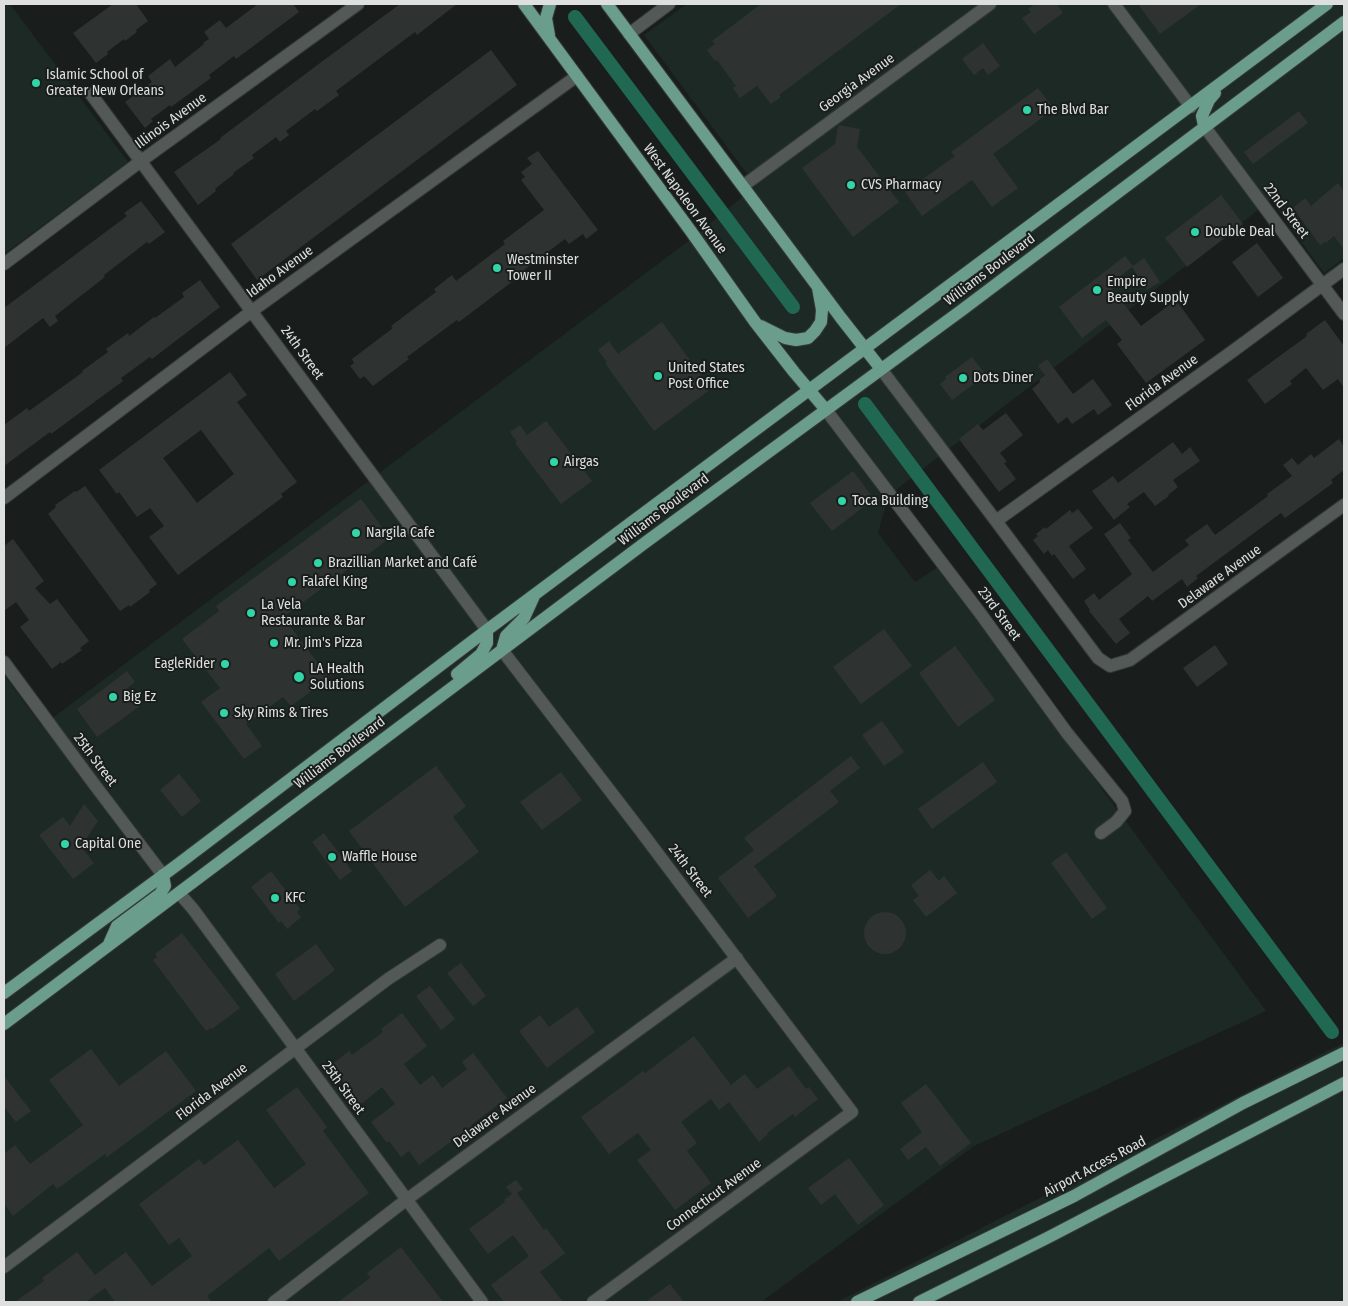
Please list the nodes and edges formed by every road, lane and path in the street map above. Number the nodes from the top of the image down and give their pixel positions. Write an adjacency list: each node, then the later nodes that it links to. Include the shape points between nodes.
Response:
1 (358, 4): 18 (street, Illinois Avenue)
2 (524, 4): 12 (main road, West Napoleon Avenue)
3 (550, 4): 12 (main road, via 546,18)
4 (599, 4): 9 (main road)
5 (669, 4): 11 (street)
6 (990, 4): 19 (street, Georgia Avenue)
7 (1114, 4): 16 (street)
8 (1328, 4): 14 (main road, Williams Boulevard)
9 (610, 9): 11 (main road)
10 (1344, 22): 17 (main road, Williams Boulevard)
11 (629, 34): 19 (main road)
12 (550, 40): 13 (main road, West Napoleon Avenue)
13 (577, 76): 24 (street, Idaho Avenue); 26 (main road, West Napoleon Avenue)
14 (1225, 81): 16 (main road, Williams Boulevard); 17 (main road, via 1209,100 1202,116)
15 (91, 94): 18 (street, 24th Street)
16 (1191, 106): 27 (main road, Williams Boulevard)
17 (1204, 126): 23 (street, 22nd Street); 28 (main road, Williams Boulevard)
18 (141, 161): 20 (street, Illinois Avenue); 24 (street, 24th Street)
19 (743, 186): 22 (main road)
20 (4, 264)
21 (1344, 269): 23 (street, Florida Avenue)
22 (818, 285): 26 (main road, via 821,322 808,338 785,338); 27 (main road)
23 (1323, 285): 25 (street, 22nd Street); 33 (street, Florida Avenue)
24 (252, 311): 31 (street, Idaho Avenue); 35 (street, 24th Street)
25 (1344, 314)
26 (755, 322): 29 (main road, West Napoleon Avenue)
27 (865, 349): 28 (main road); 29 (main road, Williams Boulevard)
28 (881, 369): 30 (main road, Williams Boulevard); 33 (street)
29 (810, 390): 30 (main road, West Napoleon Avenue); 34 (main road, Williams Boulevard)
30 (826, 410): 36 (main road, Williams Boulevard); 39 (street, 23rd Street, via 1067,733 1122,801 1125,811)
31 (4, 498)
32 (1344, 505): 33 (street, Delaware Avenue, via 1135,657 1110,666 1098,658)
33 (996, 521)
34 (535, 594): 35 (main road, Williams Boulevard); 36 (main road, via 524,618 506,636)
35 (487, 630): 38 (main road, via 481,654 449,680); 40 (main road, Williams Boulevard)
36 (502, 650): 38 (main road, Williams Boulevard); 44 (street, 24th Street)
37 (4, 662): 40 (street, 25th Street)
38 (444, 694): 41 (main road, Williams Boulevard)
39 (1101, 833)
40 (163, 875): 43 (main road, via 165,886 160,894 117,926); 45 (main road, Williams Boulevard)
41 (179, 893): 43 (main road, Williams Boulevard); 47 (street, 25th Street)
42 (440, 945): 47 (street, Florida Avenue)
43 (108, 946): 46 (main road, Williams Boulevard)
44 (737, 958): 50 (street, 24th Street); 51 (street, Delaware Avenue)
45 (4, 993)
46 (4, 1024)
47 (295, 1048): 51 (street, 25th Street); 52 (street, Florida Avenue)
48 (1344, 1053): 56 (main road, Airport Access Road, via 1243,1103 1074,1196)
49 (1344, 1083): 57 (main road)
50 (852, 1112): 55 (street, Connecticut Avenue)
51 (406, 1200): 53 (street, Delaware Avenue); 54 (street, 25th Street)
52 (4, 1267)
53 (274, 1302)
54 (482, 1302)
55 (593, 1302)
56 (856, 1302)
57 (919, 1302)

